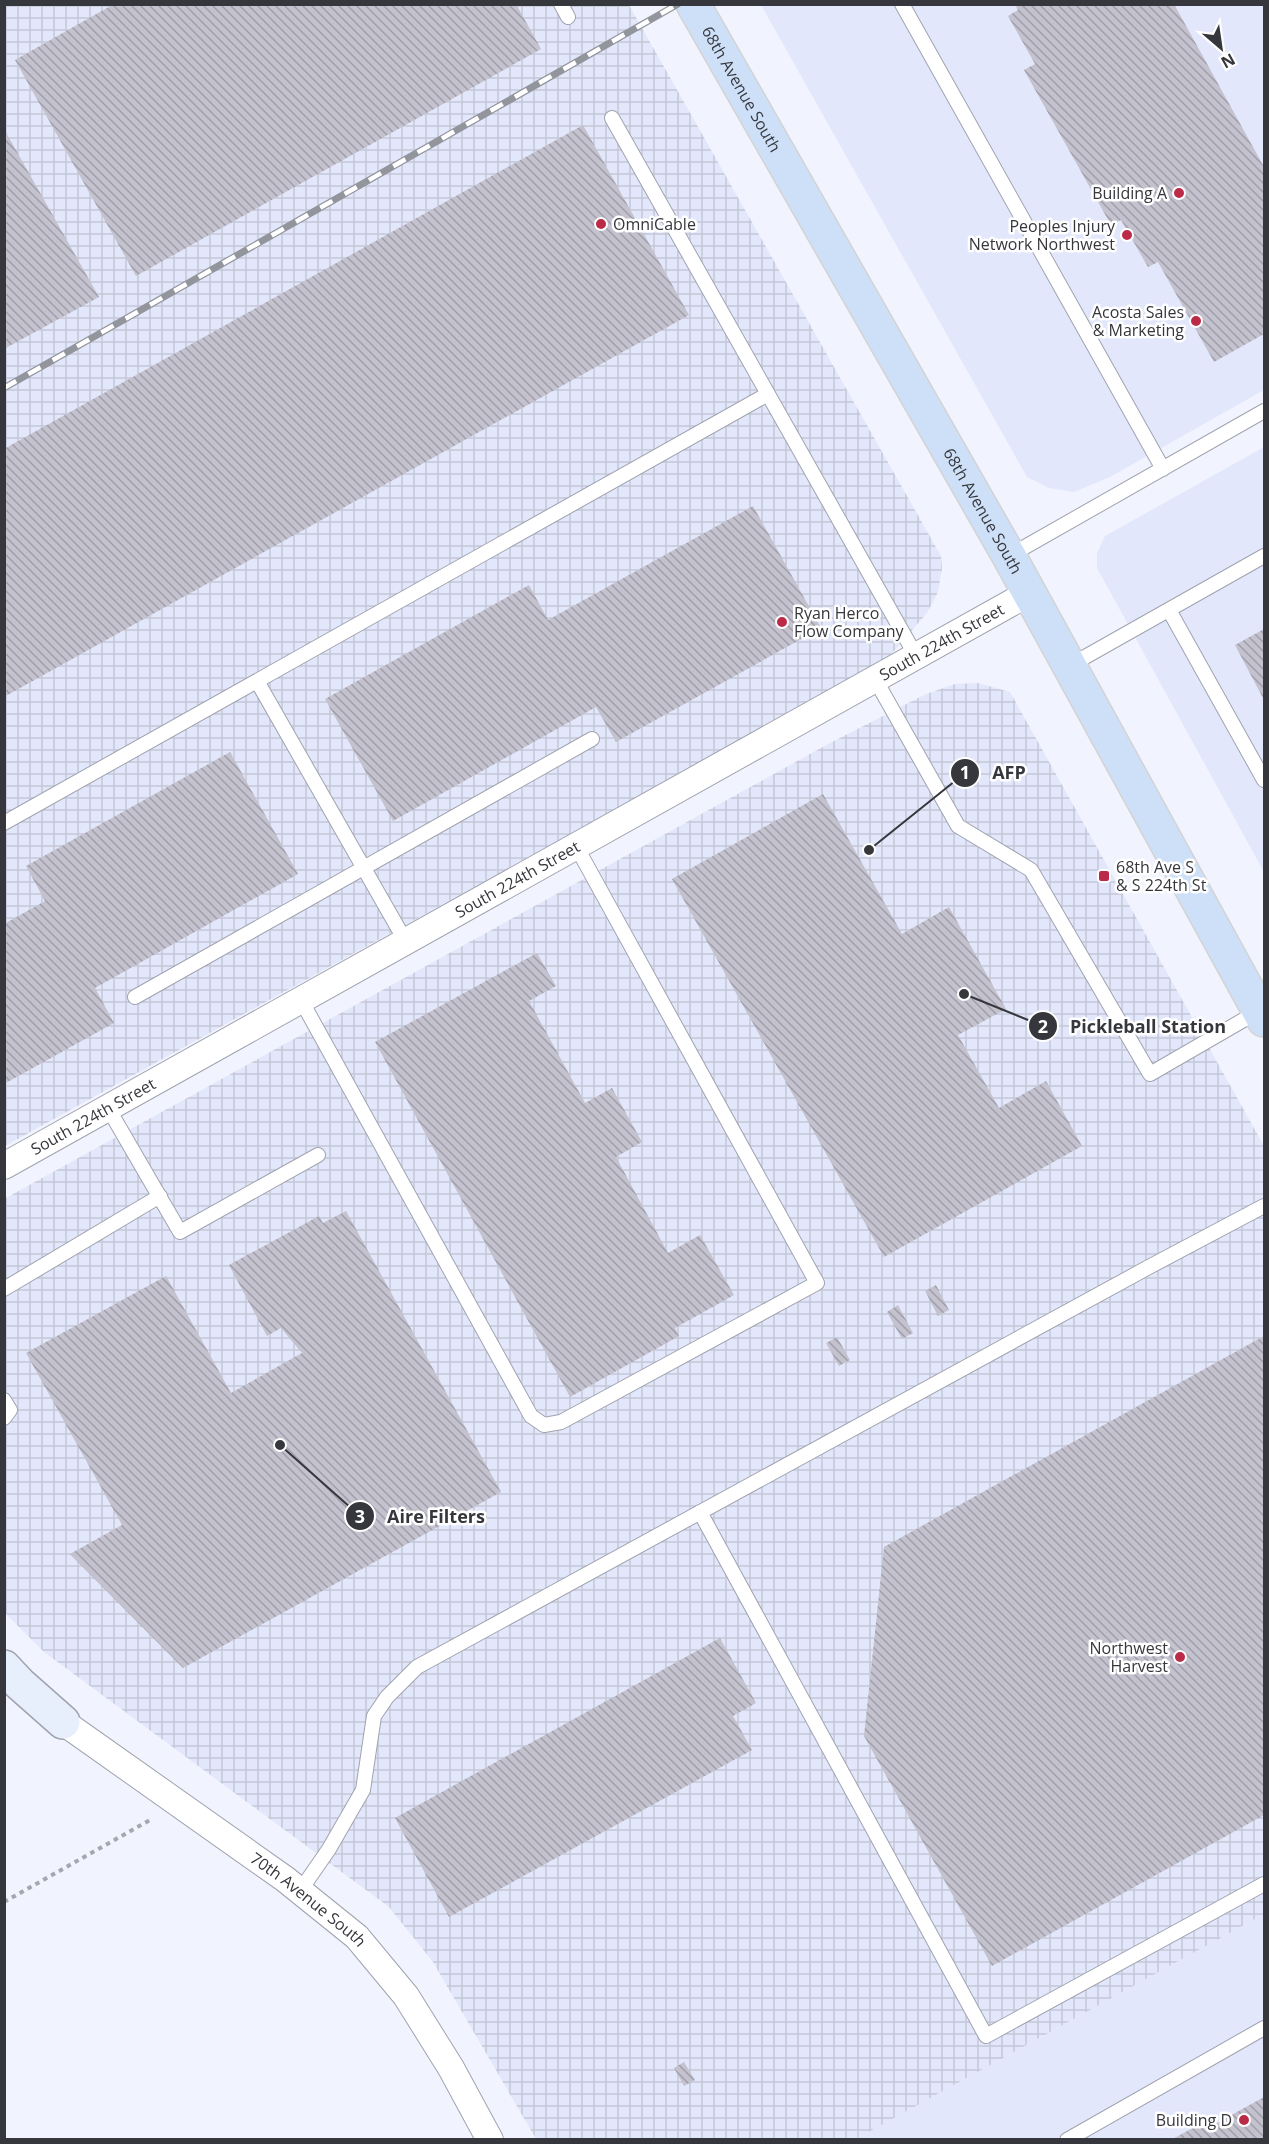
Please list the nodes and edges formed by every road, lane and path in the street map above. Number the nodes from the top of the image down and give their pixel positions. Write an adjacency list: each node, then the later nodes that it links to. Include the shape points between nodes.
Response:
1 (561, 4): 4 (lane)
2 (693, 4): 9 (main road, 68th Avenue South)
3 (902, 4): 8 (lane)
4 (568, 17)
5 (612, 118): 6 (lane)
6 (768, 394): 13 (lane); 16 (lane)
7 (1264, 411): 8 (lane)
8 (1162, 469): 9 (lane)
9 (1009, 556): 11 (main road, 68th Avenue South)
10 (1264, 556): 12 (lane)
11 (1029, 593): 13 (street, South 224th Street); 14 (main road, 68th Avenue South)
12 (1169, 610): 14 (lane); 18 (lane)
13 (916, 656): 15 (street, South 224th Street)
14 (1070, 666): 25 (main road, 68th Avenue South)
15 (875, 679): 20 (street, South 224th Street); 25 (lane, via 958,826 1031,870 1150,1074)
16 (257, 681): 19 (lane); 21 (lane)
17 (592, 739): 21 (lane)
18 (1264, 780)
19 (4, 823)
20 (576, 846): 22 (street, South 224th Street); 24 (lane, via 817,1283 561,1422 544,1425 531,1416)
21 (363, 868): 22 (lane); 23 (lane)
22 (405, 942): 24 (street, South 224th Street)
23 (135, 997)
24 (301, 1000): 26 (street, South 224th Street)
25 (1262, 1015)
26 (108, 1108): 28 (street, South 224th Street); 29 (lane)
27 (318, 1155): 29 (lane, via 180,1232)
28 (4, 1166)
29 (160, 1196): 31 (lane)
30 (1264, 1206): 34 (lane)
31 (4, 1289)
32 (4, 1400): 33 (lane, via 10,1410)
33 (4, 1418)
34 (700, 1512): 38 (lane, via 986,2036); 39 (lane, via 417,1667 374,1716 363,1790)
35 (4, 1667): 36 (street)
36 (63, 1722): 37 (street, 70th Avenue South)
37 (180, 1804): 39 (street, 70th Avenue South); 40 (path)
38 (1264, 1884)
39 (300, 1891): 42 (street, 70th Avenue South, via 357,1937 406,1995)
40 (4, 1902)
41 (1264, 2028): 43 (lane)
42 (490, 2139)
43 (1067, 2139)

